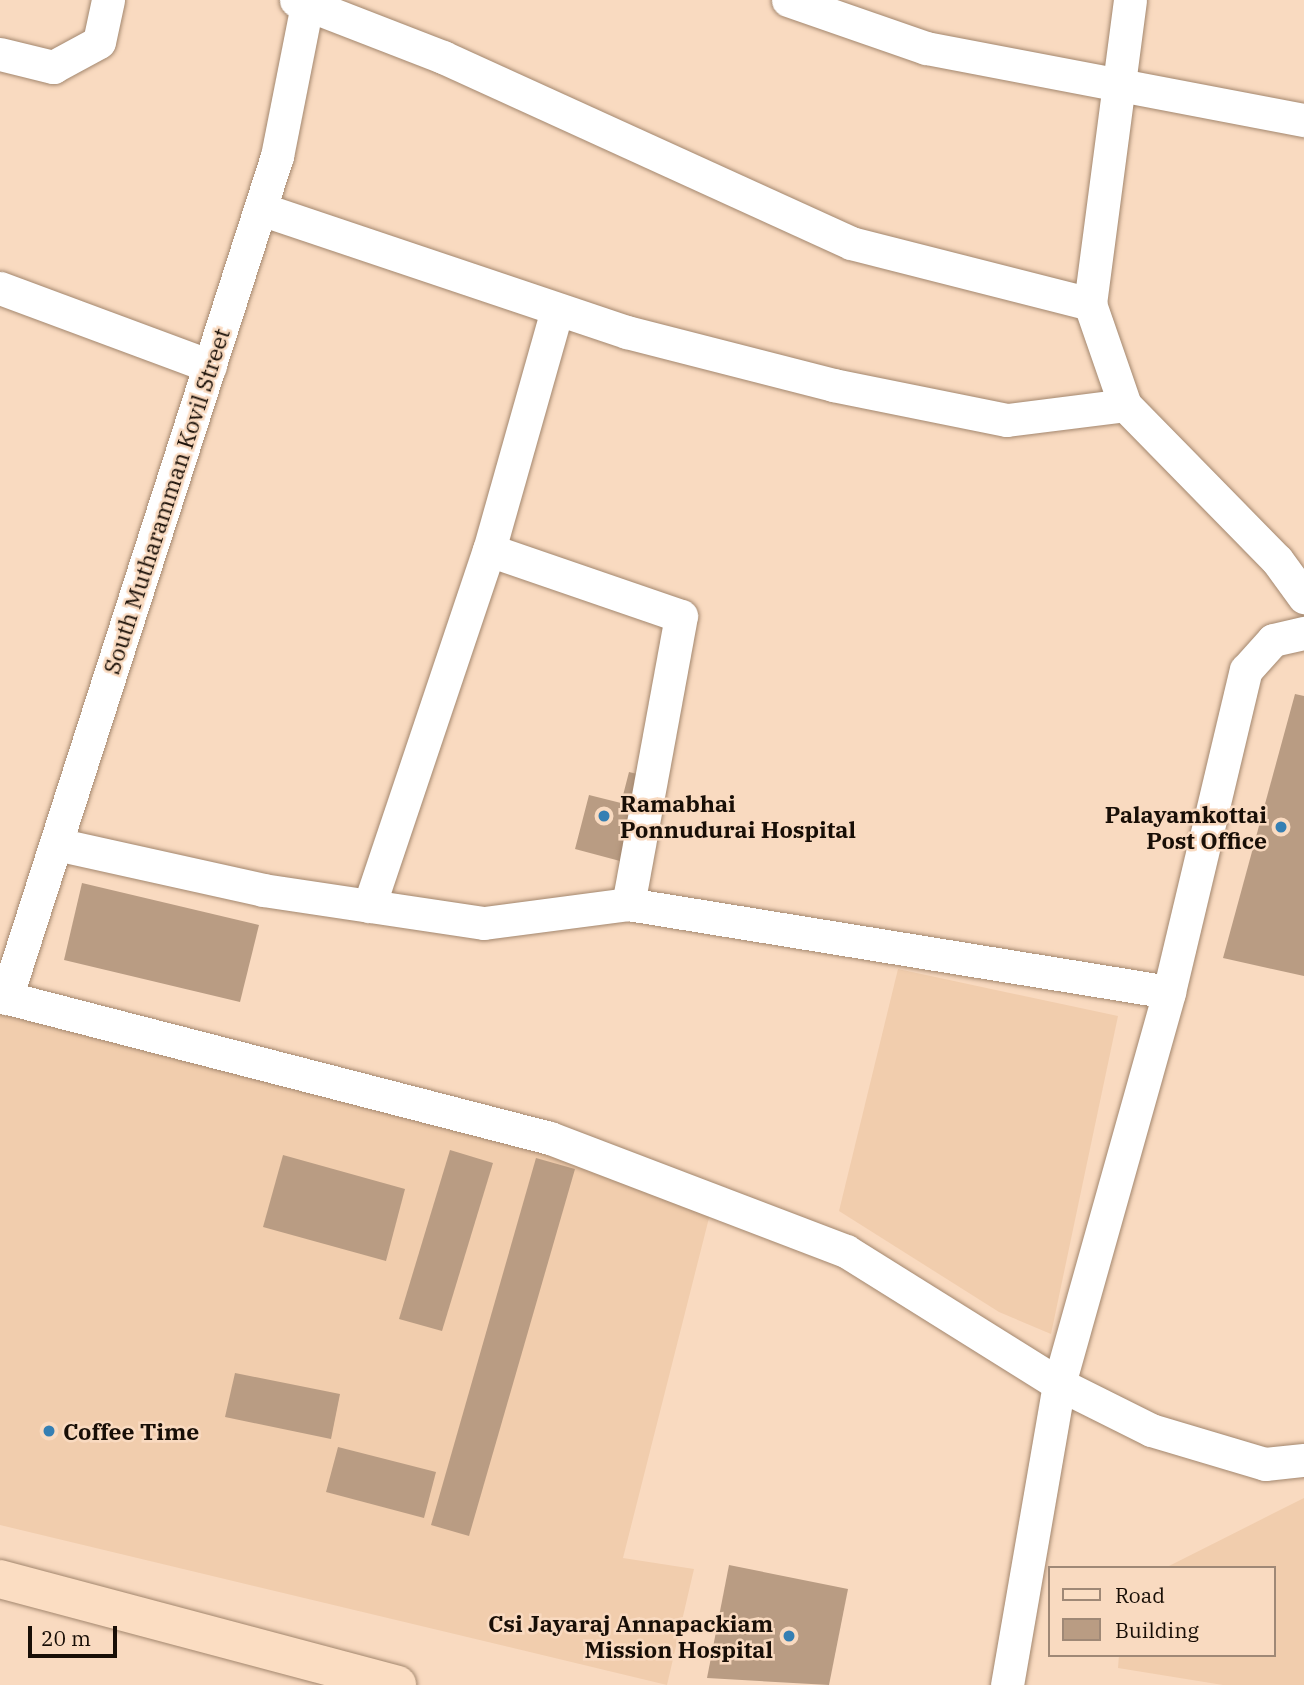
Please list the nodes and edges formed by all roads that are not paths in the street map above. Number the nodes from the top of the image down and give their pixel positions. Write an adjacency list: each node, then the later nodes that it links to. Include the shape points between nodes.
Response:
1 (108, 0): 5 (street, via 99,42 52,66)
2 (788, 0): 6 (street, via 926,48)
3 (1130, 0): 6 (street)
4 (304, 1): 8 (street, South Mutharamman Kovil Street); 10 (street, via 443,57 851,243)
5 (0, 54)
6 (1118, 84): 7 (street); 10 (street)
7 (1304, 120)
8 (261, 209): 11 (street); 12 (street, South Mutharamman Kovil Street)
9 (0, 288): 12 (street)
10 (1090, 304): 13 (street)
11 (557, 310): 13 (street, via 834,385 1007,420); 14 (street)
12 (210, 366): 17 (street, South Mutharamman Kovil Street)
13 (1125, 405): 15 (street, via 1277,560)
14 (488, 550): 18 (street, via 681,616); 19 (street)
15 (1304, 597)
16 (1304, 633): 20 (street, via 1273,640 1246,670)
17 (56, 844): 19 (street, via 263,890); 21 (street, South Mutharamman Kovil Street)
18 (628, 904): 19 (street, via 484,923); 20 (street)
19 (369, 906)
20 (1169, 992): 22 (street)
21 (3, 997): 22 (street, via 550,1138 846,1251)
22 (1059, 1384): 23 (street, via 1152,1430 1265,1464); 26 (street)
23 (1304, 1460)
24 (0, 1579): 25 (main road)
25 (397, 1685)
26 (1007, 1685)

